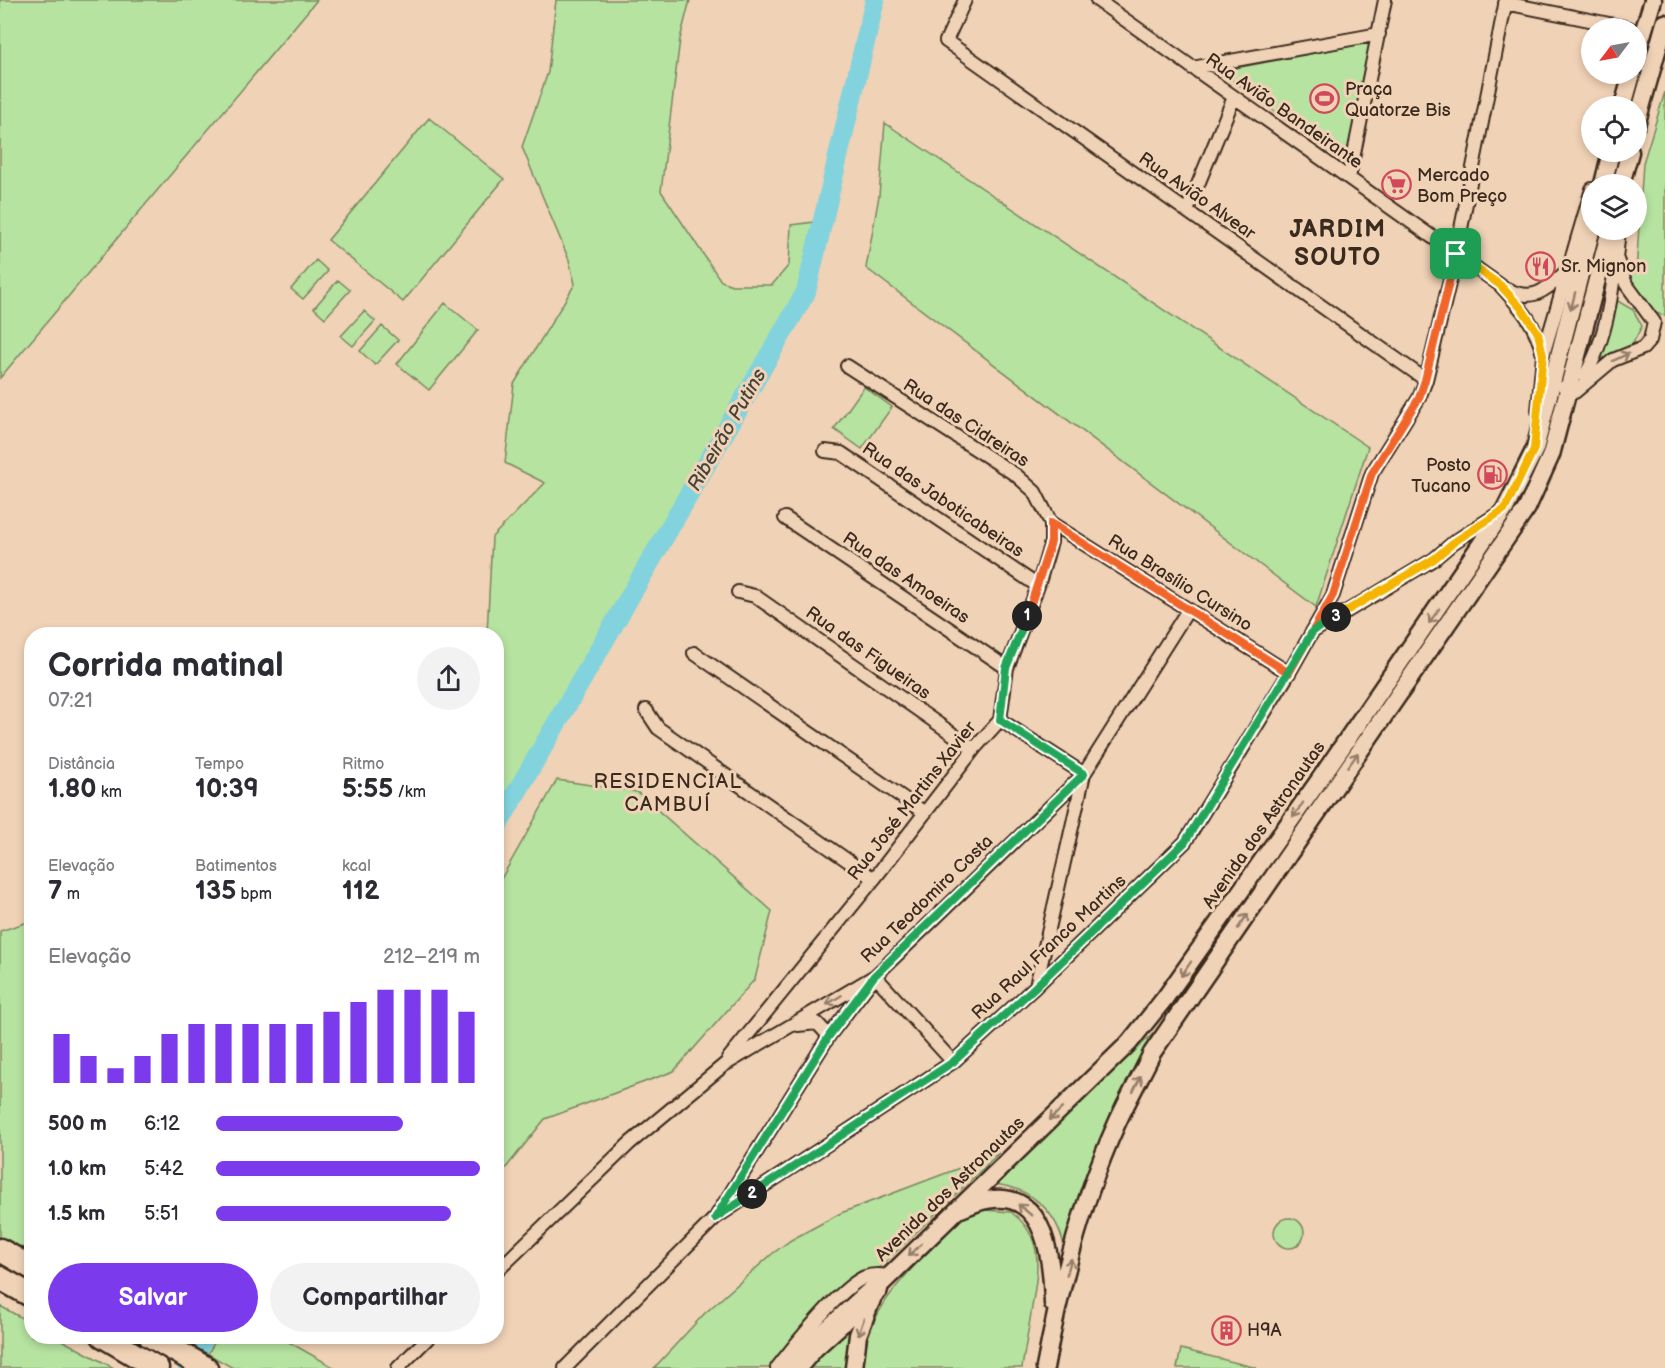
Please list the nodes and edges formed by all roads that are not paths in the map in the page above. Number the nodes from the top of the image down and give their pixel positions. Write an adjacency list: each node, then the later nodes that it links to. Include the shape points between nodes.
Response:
1 (965, 0): 14 (street, Rua Avião Alvear, via 946,41)
2 (1097, 0): 10 (street, Rua Avião Bandeirante)
3 (1385, 0): 9 (street)
4 (1653, 0): 7 (main road)
5 (1505, 2): 6 (street); 21 (street)
6 (1581, 18)
7 (1643, 18)
8 (1665, 23): 11 (main road)
9 (1379, 34): 10 (street); 13 (street)
10 (1192, 68): 12 (street, Rua Avião Bandeirante)
11 (1644, 96)
12 (1234, 97): 13 (street, Rua Avião Bandeirante); 14 (street)
13 (1348, 178): 21 (street, Rua Avião Bandeirante)
14 (1187, 210): 27 (street, Rua Avião Alvear)
15 (1584, 240): 22 (street)
16 (1585, 240): 26 (main road, Avenida dos Astronautas, one-way to 26)
17 (1587, 240): 20 (street)
18 (1610, 240): 20 (main road, Avenida dos Astronautas)
19 (1615, 240): 20 (street)
20 (1610, 253): 28 (main road, Avenida dos Astronautas); 28 (street, one-way to 20, via 1613,360 1643,348 1653,331 1654,322 1626,284)
21 (1456, 254): 23 (street, Rua Avião Bandeirante); 27 (street)
22 (1568, 270): 23 (street, via 1546,288 1528,296 1519,296); 24 (street)
23 (1500, 285): 24 (street, Rua Avião Bandeirante, via 1538,333)
24 (1543, 355): 26 (street)
25 (847, 366): 32 (street, Rua das Cidreiras, via 1016,475 1035,492)
26 (1547, 379): 28 (street); 30 (main road, Avenida dos Astronautas, via 1534,449)
27 (1425, 380): 38 (street, via 1419,398 1372,473 1333,595)
28 (1572, 391): 62 (main road, Avenida dos Astronautas, one-way to 28, via 1090,1195 1117,1125 1152,1053 1527,508 1551,455)
29 (825, 451): 35 (street, Rua das Jaboticabeiras, via 841,453)
30 (1505, 509): 33 (street, Rua Raul Franco Martins); 34 (main road, Avenida dos Astronautas)
31 (784, 518): 40 (street, Rua das Amoeiras)
32 (1051, 523): 35 (street, Rua José Martins Xavier, via 1051,542); 37 (street, Rua Brasílio Cursino)
33 (1434, 559): 34 (street, via 1457,546 1464,547 1470,557); 38 (street, Rua Raul Franco Martins)
34 (1468, 568): 54 (main road, Avenida dos Astronautas, one-way to 54, via 1165,998 1129,1043)
35 (1038, 586): 40 (street, Rua José Martins Xavier)
36 (738, 592): 44 (street, Rua das Figueiras, via 755,596)
37 (1188, 610): 41 (street, Rua Brasílio Cursino); 45 (street, Rua Teodomiro Costa)
38 (1313, 631): 41 (street, Rua Raul Franco Martins)
39 (694, 653): 46 (street)
40 (1006, 668): 43 (street, Rua José Martins Xavier)
41 (1289, 673): 49 (street, Rua Raul Franco Martins, via 1185,842)
42 (646, 710): 47 (street, via 658,728)
43 (1000, 720): 44 (street, Rua José Martins Xavier); 45 (street)
44 (974, 749): 46 (street, Rua José Martins Xavier)
45 (1084, 774): 48 (street, Rua Teodomiro Costa); 49 (street)
46 (925, 813): 47 (street, Rua José Martins Xavier)
47 (874, 879): 53 (street, Rua José Martins Xavier)
48 (874, 976): 50 (street, Rua Teodomiro Costa, one-way to 50); 51 (street); 52 (street)
49 (1035, 987): 52 (street, Rua Raul Franco Martins)
50 (794, 1026): 51 (street, via 817,1023); 53 (street, Rua Teodomiro Costa)
51 (829, 1036): 55 (street)
52 (953, 1062): 55 (street, Rua Raul Franco Martins)
53 (724, 1065): 58 (street, Rua Teodomiro Costa, via 630,1143)
54 (955, 1212): 60 (main road, Avenida dos Astronautas, one-way to 60); 62 (main road, one-way to 54, via 1050,1251 1034,1217 1020,1204 1004,1199 987,1200)
55 (715, 1218): 69 (street, Rua Raul Franco Martins)
56 (0, 1250): 57 (highway)
57 (24, 1264)
58 (504, 1264)
59 (0, 1278): 61 (highway)
60 (882, 1282): 70 (street, via 867,1276 861,1280 816,1322); 71 (highway); 72 (main road, Avenida dos Astronautas, one-way to 72, via 858,1335)
61 (24, 1292)
62 (1053, 1323): 73 (main road, Avenida dos Astronautas)
63 (117, 1344): 66 (highway)
64 (163, 1344): 67 (highway)
65 (422, 1344): 68 (street)
66 (149, 1363)
67 (206, 1368)
68 (398, 1368)
69 (566, 1368)
70 (777, 1368)
71 (794, 1368)
72 (854, 1368)
73 (1045, 1368)

